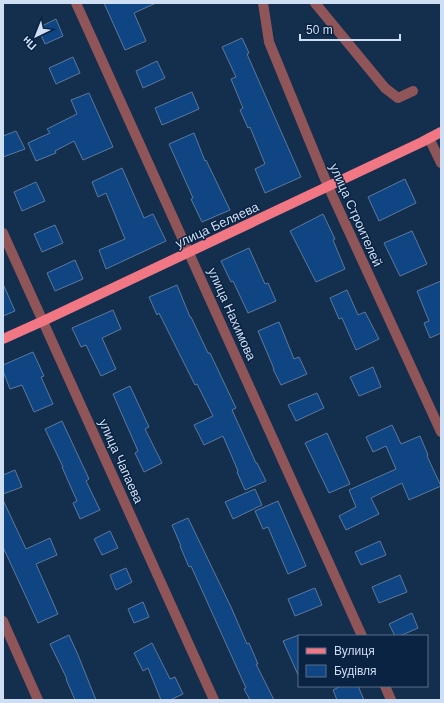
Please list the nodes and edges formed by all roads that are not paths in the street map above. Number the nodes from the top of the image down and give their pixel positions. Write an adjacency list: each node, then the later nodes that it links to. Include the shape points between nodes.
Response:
1 (76, 3): 10 (street, улица Нахимова)
2 (263, 3): 8 (street, улица Строителей, via 270,42)
3 (315, 3): 4 (street, via 385,88 398,98)
4 (413, 91)
5 (441, 132): 6 (main road, улица Беляева)
6 (428, 138): 7 (street); 8 (main road, улица Беляева)
7 (441, 163)
8 (328, 186): 10 (main road, улица Беляева); 13 (street, улица Строителей)
9 (3, 233): 11 (street, улица Чапаева)
10 (190, 252): 11 (main road, улица Беляева); 15 (street, улица Нахимова)
11 (43, 322): 12 (main road, улица Беляева); 18 (street, улица Чапаева)
12 (3, 339)
13 (441, 432)
14 (3, 621): 17 (street)
15 (362, 635)
16 (385, 687): 19 (street)
17 (38, 700)
18 (214, 700)
19 (391, 700)

